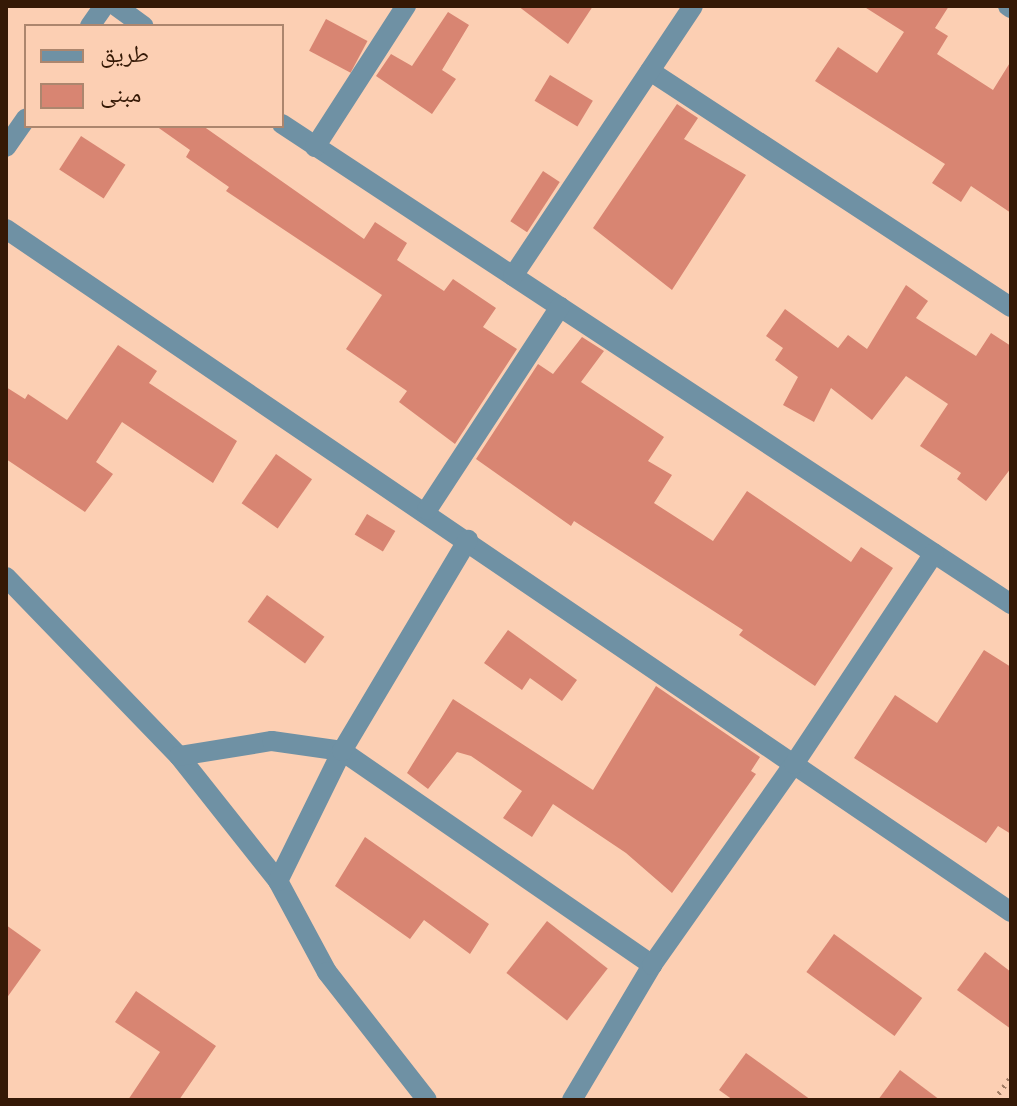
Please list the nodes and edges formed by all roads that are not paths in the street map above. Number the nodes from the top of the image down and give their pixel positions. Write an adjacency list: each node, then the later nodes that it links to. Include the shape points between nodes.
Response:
1 (104, 6): 5 (street)
2 (116, 6): 6 (street)
3 (406, 6): 11 (street)
4 (693, 6): 7 (street)
5 (91, 24)
6 (141, 24)
7 (650, 71): 13 (street); 15 (street)
8 (24, 121): 10 (street)
9 (284, 125): 11 (street)
10 (6, 147)
11 (315, 147): 13 (street)
12 (6, 229): 16 (street, via 202,366)
13 (513, 276): 14 (street)
14 (560, 307): 16 (street); 18 (street)
15 (1011, 307)
16 (427, 510): 17 (street)
17 (468, 540): 21 (street); 23 (street)
18 (934, 553): 20 (street); 23 (street)
19 (6, 577): 22 (street)
20 (1011, 604)
21 (342, 751): 22 (street, via 272,741); 24 (street); 26 (street)
22 (179, 756): 24 (street)
23 (794, 764): 25 (street); 26 (street)
24 (278, 881): 27 (street, via 327,972)
25 (1011, 912)
26 (652, 965): 28 (street)
27 (427, 1100)
28 (572, 1100)

